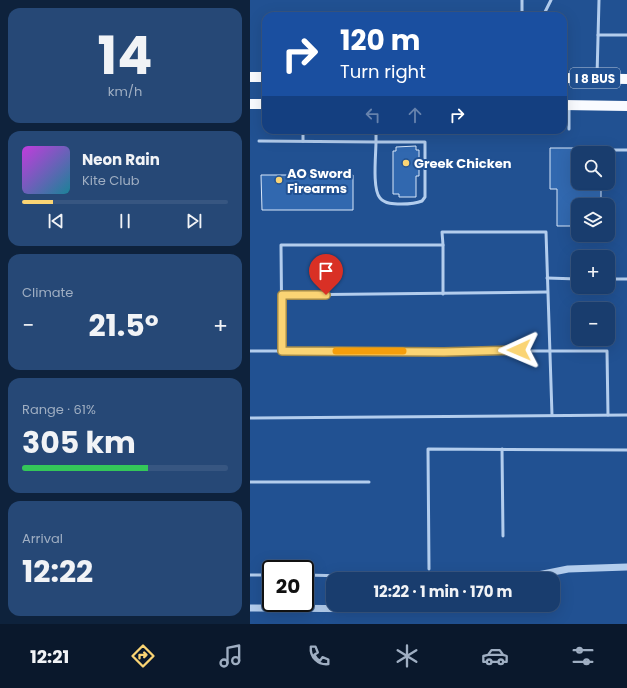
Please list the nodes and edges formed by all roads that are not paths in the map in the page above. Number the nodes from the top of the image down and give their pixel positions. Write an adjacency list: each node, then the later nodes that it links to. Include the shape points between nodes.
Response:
1 (522, 0): 4 (lane)
2 (551, 0): 5 (lane)
3 (599, 0): 7 (lane)
4 (522, 12)
5 (545, 12)
6 (627, 35): 7 (lane)
7 (598, 36): 11 (lane)
8 (250, 77): 9 (main road)
9 (262, 77)
10 (567, 78): 11 (main road, I 8 BUS)
11 (597, 78): 12 (main road, I 8 BUS)
12 (627, 79)
13 (250, 104): 14 (main road)
14 (262, 104)
15 (567, 105): 16 (main road, I 8 BUS)
16 (627, 106)
17 (567, 117): 18 (lane)
18 (568, 129)
19 (303, 134): 22 (lane)
20 (376, 134): 23 (lane)
21 (259, 141): 22 (lane)
22 (303, 141): 23 (lane)
23 (376, 142): 23 (lane, via 425,142 425,197 422,201 394,204 380,198 376,185)
24 (615, 150): 25 (lane)
25 (627, 150)
26 (443, 245): 27 (lane, via 442,232 546,232); 32 (lane); 33 (lane, via 281,244)
27 (547, 278): 28 (lane); 31 (lane)
28 (571, 279)
29 (615, 279): 30 (lane)
30 (627, 279)
31 (547, 292): 32 (lane); 34 (lane)
32 (443, 294): 33 (lane)
33 (282, 295): 35 (lane)
34 (549, 350): 35 (lane); 37 (lane); 38 (lane, via 607,351)
35 (282, 351): 36 (lane)
36 (250, 352)
37 (552, 415): 38 (lane); 40 (lane)
38 (608, 415): 39 (lane)
39 (627, 415)
40 (250, 418)
41 (502, 449): 42 (lane); 45 (lane); 47 (lane, via 428,449)
42 (627, 450)
43 (250, 482): 44 (lane)
44 (368, 482)
45 (503, 536)
46 (627, 567): 48 (street)
47 (429, 569)
48 (553, 572)
49 (250, 575): 50 (lane)
50 (262, 575)
51 (314, 576): 52 (lane)
52 (326, 576)
53 (250, 608): 54 (street)
54 (326, 609)

